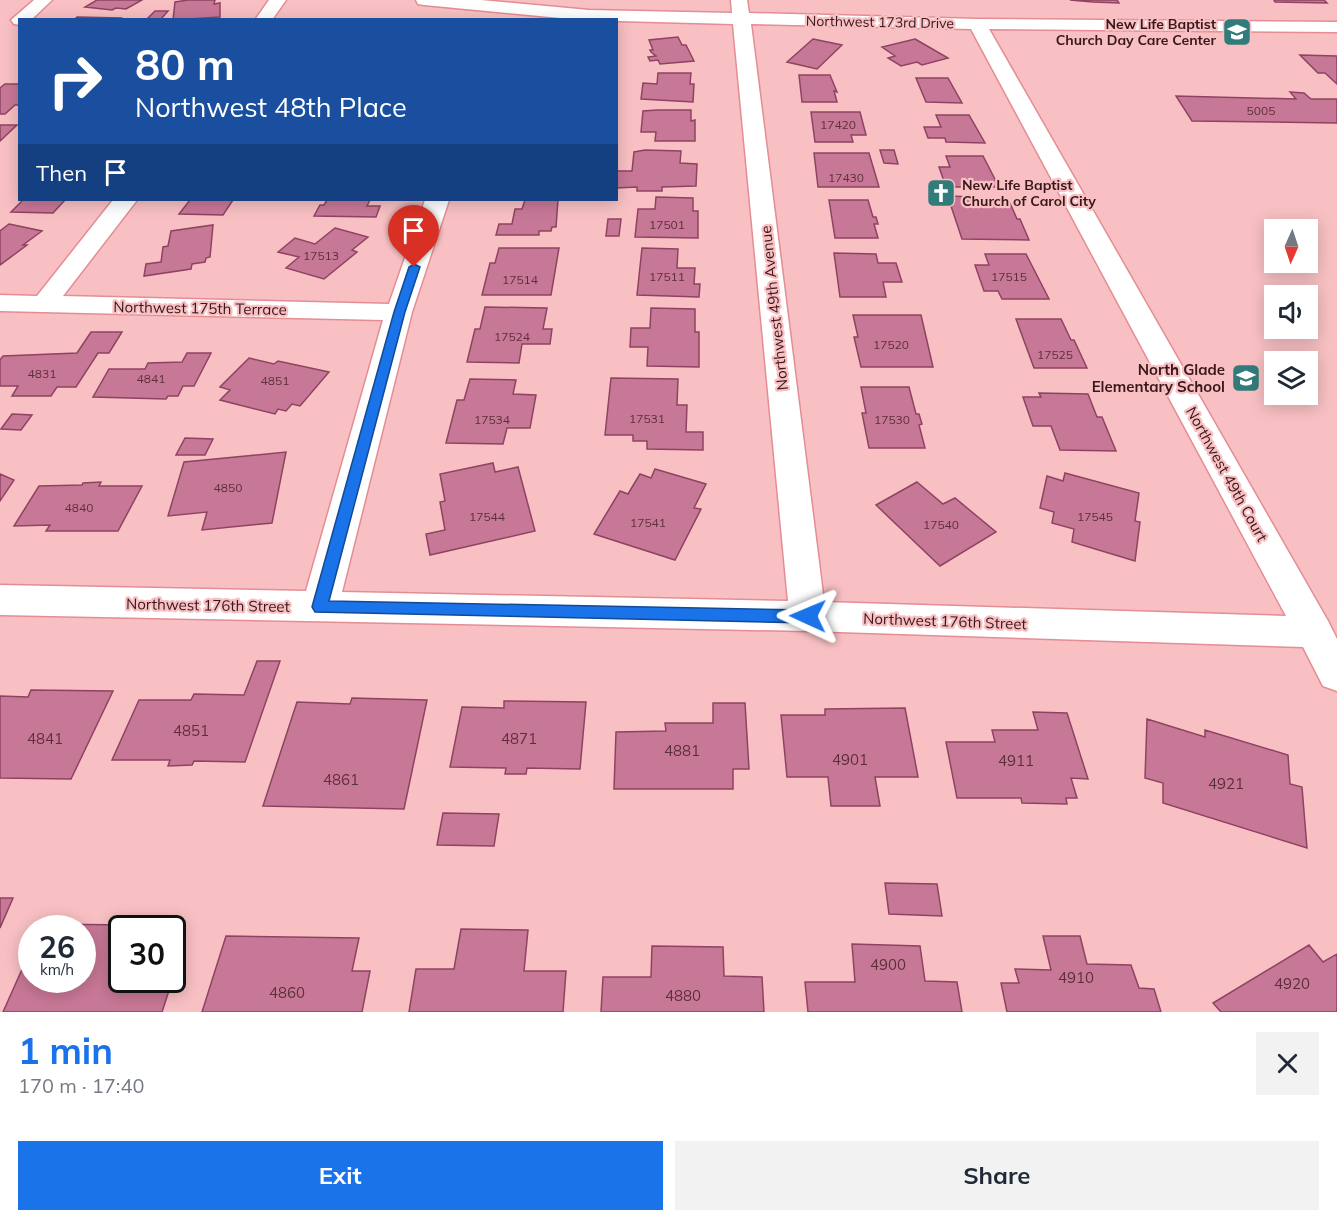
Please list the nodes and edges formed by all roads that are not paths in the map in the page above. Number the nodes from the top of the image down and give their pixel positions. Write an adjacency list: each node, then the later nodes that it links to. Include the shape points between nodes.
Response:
1 (44, 0): 6 (street)
2 (278, 0): 7 (street)
3 (424, 0): 4 (street, Northwest 173rd Drive)
4 (500, 9): 5 (street, Northwest 173rd Drive, via 589,15)
5 (740, 10): 8 (street, Northwest 173rd Drive); 17 (street, Northwest 49th Avenue)
6 (22, 18)
7 (264, 18)
8 (977, 24): 9 (street, Northwest 173rd Drive); 18 (street, Northwest 49th Court)
9 (1337, 27)
10 (124, 201): 13 (street)
11 (437, 201): 14 (street)
12 (0, 303): 13 (street, Northwest 175th Terrace)
13 (44, 304): 14 (street, Northwest 175th Terrace)
14 (399, 312): 16 (street)
15 (0, 600): 16 (street, Northwest 176th Street)
16 (320, 607): 17 (street, Northwest 176th Street)
17 (808, 616): 18 (street, Northwest 176th Street)
18 (1315, 632): 19 (street, Northwest 49th Court)
19 (1337, 674)

